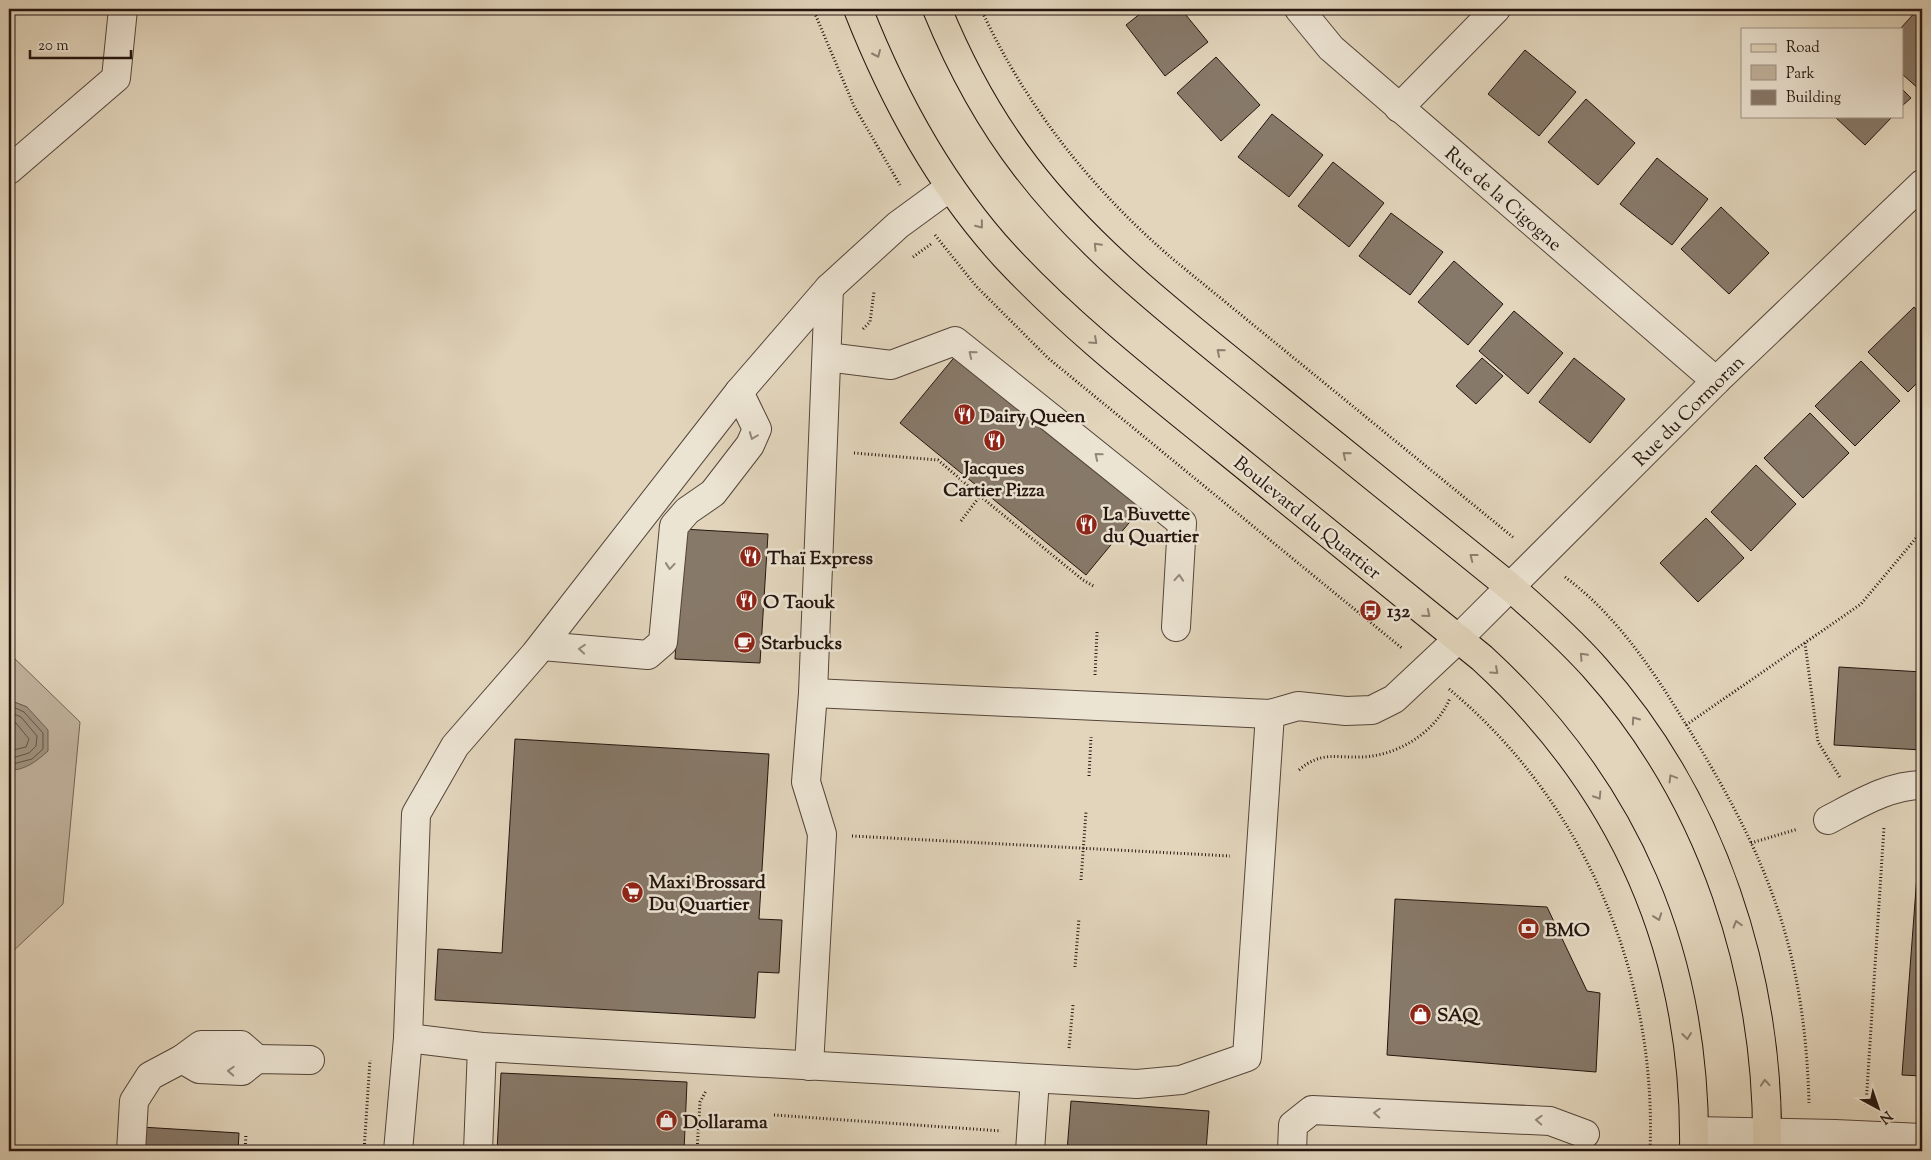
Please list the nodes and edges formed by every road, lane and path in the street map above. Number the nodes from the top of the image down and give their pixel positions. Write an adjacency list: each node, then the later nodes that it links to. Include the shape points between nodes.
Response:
1 (123, 9): 9 (street, via 116,78)
2 (813, 9): 10 (path, via 854,106)
3 (858, 9): 12 (main road, Boulevard du Quartier, one-way to 12, via 900,104)
4 (937, 9): 29 (main road, one-way to 4, via 1231,362 1102,252 1047,193 1003,134 962,65)
5 (981, 9): 26 (path, via 1035,107 1089,178 1129,220)
6 (1299, 9): 8 (street, Rue de la Cigogne, via 1331,48)
7 (1496, 9): 8 (street)
8 (1399, 108): 20 (street, Rue de la Cigogne)
9 (9, 170)
10 (900, 184)
11 (1922, 184): 20 (street, Rue du Cormoran)
12 (950, 187): 16 (street, via 898,225); 33 (main road, Boulevard du Quartier, one-way to 33, via 1003,254 1061,312 1132,375)
13 (936, 237): 35 (path, via 976,286 1048,358)
14 (931, 244): 15 (path)
15 (909, 259)
16 (829, 288): 19 (street); 21 (street)
17 (875, 288): 18 (path, via 870,322)
18 (857, 333)
19 (827, 357): 31 (street, one-way to 19, via 1182,524 955,341 891,365); 38 (street)
20 (1716, 381): 29 (street, Rue du Cormoran)
21 (739, 392): 36 (street); 36 (street, one-way to 36, via 757,429 750,445 713,493 687,511 674,526 663,642 648,655)
22 (851, 452): 23 (path, via 938,460)
23 (980, 496): 24 (path); 28 (path, via 1082,580)
24 (960, 521)
25 (1922, 531): 34 (path, via 1860,604)
26 (1509, 534)
27 (1570, 581): 30 (path)
28 (1095, 587)
29 (1510, 587): 33 (street, Rue du Cormoran); 74 (main road, one-way to 29, via 1764,1063 1747,960 1729,897 1705,839 1674,781 1615,692 1555,626)
30 (1585, 594)
31 (1176, 626)
32 (1097, 632): 37 (path)
33 (1458, 639): 41 (street, Rue du Cormoran, via 1394,699 1380,708 1346,712 1298,706); 73 (main road, Boulevard du Quartier, one-way to 73, via 1507,681 1573,758 1608,811 1638,868 1667,942 1679,988 1693,1088)
34 (1805, 643): 42 (path); 48 (path, via 1818,742)
35 (1398, 645)
36 (542, 646): 59 (street, via 456,746 416,814)
37 (1095, 677)
38 (813, 693): 41 (street, Rue du Cormoran); 64 (street, via 806,782 822,834)
39 (1458, 695): 83 (path, via 1507,743 1549,795 1581,848 1606,902 1640,1011 1649,1072)
40 (1450, 698): 45 (path, via 1443,715 1422,735 1402,747 1379,755 1320,756 1299,770)
41 (1270, 714): 65 (street, via 1247,1057 1181,1080 1137,1084)
42 (1686, 725)
43 (1091, 730): 44 (path)
44 (1088, 776)
45 (1298, 778)
46 (1922, 785): 47 (street)
47 (1887, 791): 48 (street); 71 (path)
48 (1857, 805): 50 (street)
49 (1086, 812): 53 (path)
50 (1828, 820): 52 (path)
51 (847, 836): 53 (path)
52 (1751, 843)
53 (1083, 849): 54 (path); 55 (path)
54 (1234, 856)
55 (1081, 880)
56 (1079, 919): 57 (path)
57 (1075, 967)
58 (1073, 1005): 61 (path)
59 (408, 1038): 60 (street); 78 (street)
60 (482, 1047): 64 (street); 79 (street)
61 (1068, 1056)
62 (310, 1060): 75 (street, one-way to 75, via 257,1059 242,1071 200,1069 182,1059 150,1076 134,1101)
63 (370, 1060): 77 (path)
64 (809, 1066): 65 (street)
65 (1035, 1080): 81 (street)
66 (711, 1084): 80 (path, via 700,1102)
67 (774, 1115): 68 (path)
68 (1007, 1132)
69 (246, 1134): 76 (path)
70 (1585, 1134): 82 (street, one-way to 82, via 1550,1121 1312,1110 1293,1125)
71 (1864, 1135): 72 (street); 74 (street)
72 (1922, 1138)
73 (1694, 1141): 74 (street)
74 (1767, 1142)
75 (131, 1151)
76 (245, 1151)
77 (364, 1151)
78 (398, 1151)
79 (478, 1151)
80 (697, 1151)
81 (1030, 1151)
82 (1292, 1151)
83 (1650, 1151)

